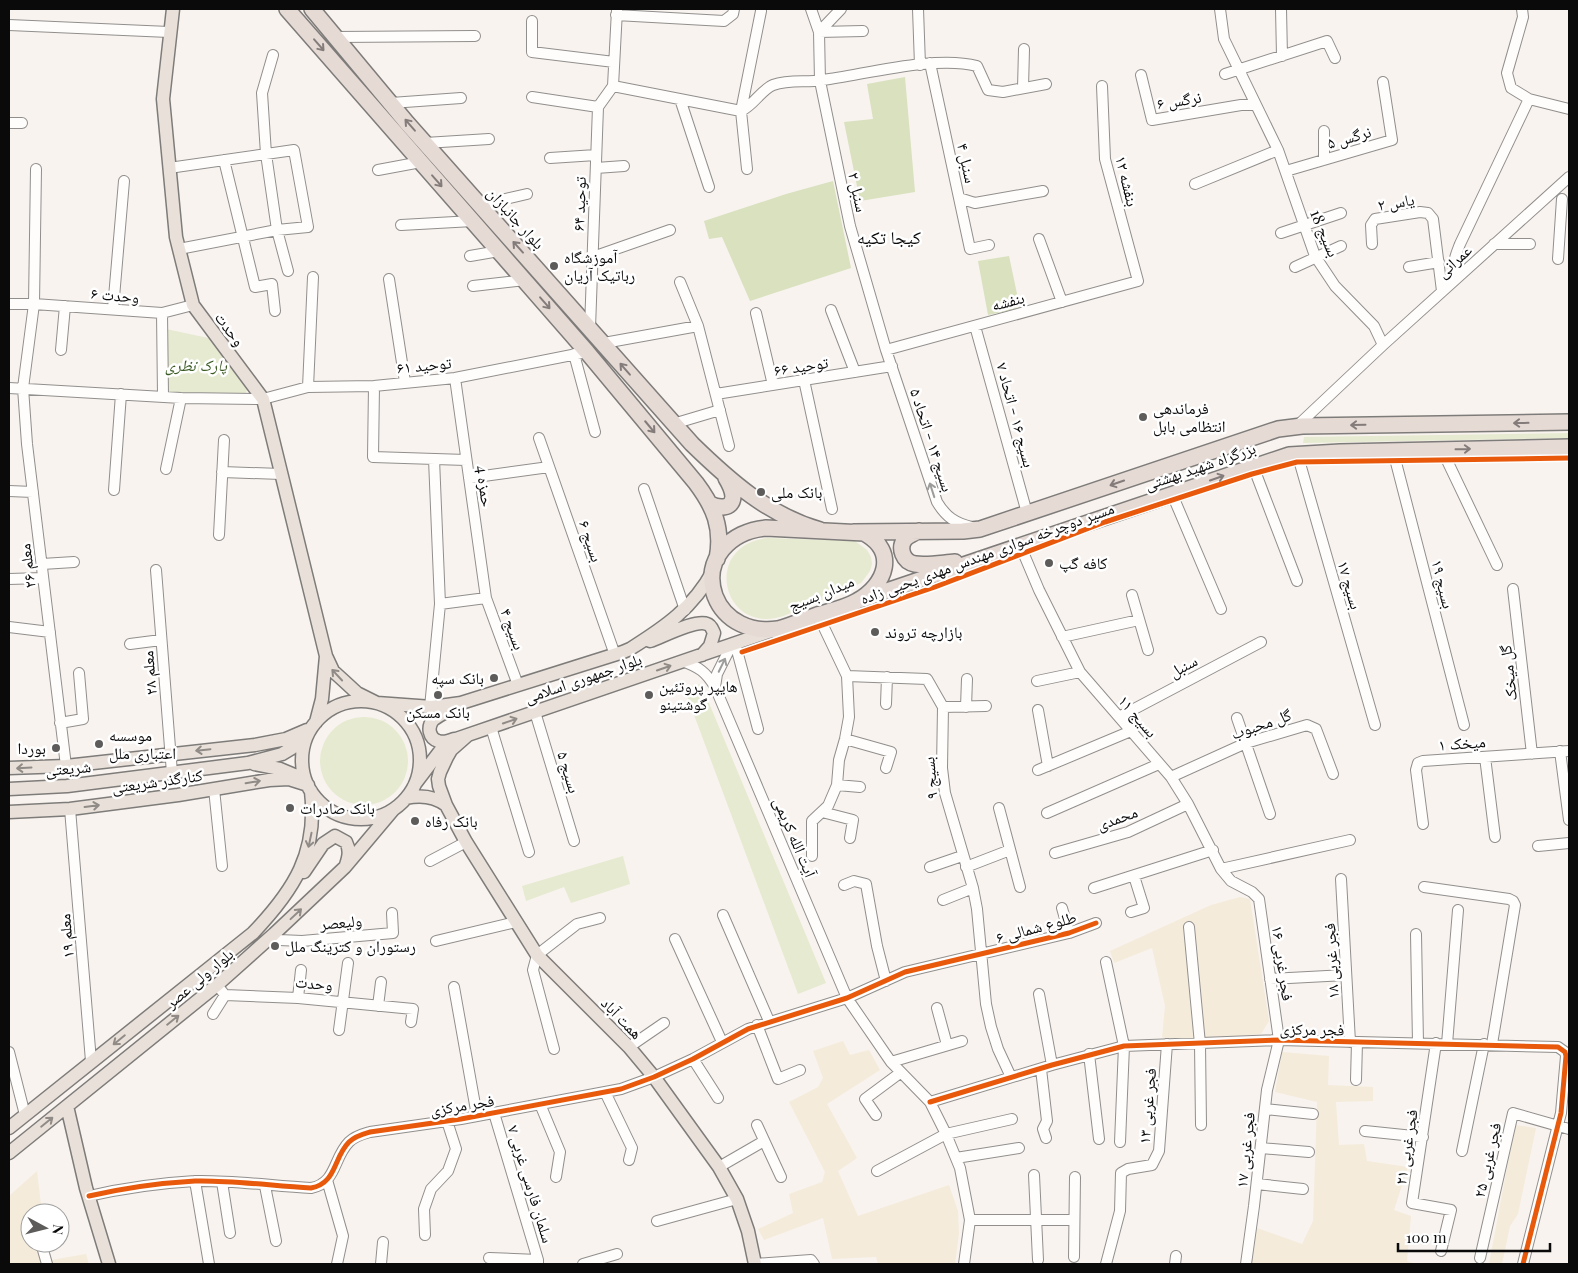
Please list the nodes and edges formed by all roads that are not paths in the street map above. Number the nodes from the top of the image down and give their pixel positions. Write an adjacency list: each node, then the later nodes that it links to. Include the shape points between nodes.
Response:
1 (173, 9): 16 (main road, وحدت)
2 (287, 9): 56 (highway, one-way to 56)
3 (312, 9): 20 (highway, بلوار جانبازان)
4 (734, 9): 13 (street, via 724,21)
5 (811, 9): 17 (street, سنبل ۲)
6 (841, 9): 17 (street)
7 (918, 9): 26 (street, سنبل ۴)
8 (1215, 9): 9 (street)
9 (1220, 9): 27 (street, بسیج 18, via 1224,39)
10 (1281, 9): 23 (street)
11 (1522, 9): 39 (street, via 1523,17 1507,73 1512,88)
12 (761, 11): 44 (street)
13 (616, 12): 25 (street)
14 (532, 21): 25 (street, via 532,52)
15 (9, 25): 16 (street)
16 (169, 32): 58 (main road, وحدت, via 163,99)
17 (818, 32): 18 (street); 30 (street, سنبل ۲)
18 (863, 32)
19 (474, 36): 20 (street)
20 (336, 37): 40 (highway, بلوار جانبازان)
21 (1024, 49): 35 (street)
22 (273, 55): 51 (street, via 262,93)
23 (1282, 56): 24 (street, via 1327,41); 27 (street)
24 (1335, 58)
25 (614, 62): 33 (street)
26 (925, 64): 30 (street); 35 (street, via 963,62 977,66 988,90 1003,92); 70 (street, سنبل ۴)
27 (1239, 69): 28 (street); 41 (street, بسیج 18)
28 (1225, 74)
29 (1140, 75): 41 (street, نرگس ۶, via 1152,120)
30 (820, 81): 44 (street, via 789,81 771,85); 122 (street, سنبل ۲, via 850,226)
31 (1383, 82): 55 (street, نرگس ۵, via 1392,140)
32 (1046, 84): 35 (street)
33 (613, 86): 38 (street); 42 (street)
34 (1102, 86): 102 (street, بنفشه ۱۲, via 1105,159)
35 (1023, 88)
36 (461, 98): 40 (street)
37 (532, 98): 42 (street)
38 (680, 99): 44 (street); 67 (street)
39 (1529, 99): 43 (street); 100 (street, via 1460,244 1453,262)
40 (391, 103): 49 (highway, بلوار جانبازان, one-way to 40)
41 (1256, 105): 50 (street, بسیج 18)
42 (598, 107): 52 (street, توحید ۶۴)
43 (1569, 109)
44 (741, 111): 61 (street)
45 (9, 123): 46 (street)
46 (22, 123)
47 (1324, 131): 55 (street)
48 (489, 139): 49 (street)
49 (425, 143): 73 (highway, بلوار جانبازان)
50 (1278, 150): 63 (street, بسیج 18); 66 (street)
51 (266, 154): 54 (street); 78 (street); 78 (street, via 294,150 308,227)
52 (596, 155): 53 (street); 59 (street, توحید ۶۴)
53 (550, 158)
54 (224, 160): 58 (street); 81 (street)
55 (1324, 160): 63 (street, نرگس ۵)
56 (421, 162): 62 (street); 75 (highway, one-way to 75)
57 (624, 166): 59 (street)
58 (169, 168): 88 (main road, وحدت)
59 (596, 168): 92 (street, توحید ۶۴)
60 (36, 169): 108 (street, معلم ۲۶)
61 (747, 169)
62 (378, 170)
63 (1286, 171): 76 (street, بسیج 18)
64 (1569, 177): 71 (street, عمرانی)
65 (124, 181): 111 (street)
66 (1195, 184)
67 (709, 187)
68 (1043, 190): 70 (street, via 975,203)
69 (527, 194): 73 (street)
70 (959, 198): 86 (street, سنبل ۴, via 970,249)
71 (1545, 198): 72 (street); 84 (street, عمرانی)
72 (1566, 199): 93 (street)
73 (480, 205): 118 (highway, بلوار جانبازان, one-way to 73)
74 (1341, 213): 76 (street)
75 (472, 221): 77 (street); 89 (highway)
76 (1304, 225): 80 (street); 91 (street, بسیج 18)
77 (401, 226)
78 (277, 230): 81 (street); 97 (street)
79 (670, 230): 92 (street)
80 (1281, 233)
81 (242, 237): 88 (street); 113 (street, via 256,287 272,284)
82 (1039, 239): 106 (street)
83 (1372, 244): 94 (street, یاس ۲, via 1371,225 1375,219 1428,213 1433,219)
84 (1494, 244): 85 (street); 100 (street, عمرانی)
85 (1530, 244)
86 (989, 245)
87 (1341, 246): 91 (street)
88 (179, 248): 109 (main road, وحدت)
89 (499, 251): 90 (street); 101 (highway)
90 (470, 256)
91 (1316, 256): 95 (street); 120 (street, بسیج 18, via 1335,286 1374,326)
92 (593, 257): 118 (street, توحید ۶۴)
93 (1558, 259)
94 (1439, 262): 96 (street); 105 (street, یاس ۲)
95 (1294, 267)
96 (1409, 267)
97 (288, 271)
98 (313, 277): 131 (street)
99 (389, 279): 128 (street)
100 (1456, 279): 105 (street, عمرانی)
101 (525, 280): 104 (street); 123 (highway, one-way to 123)
102 (1138, 281): 106 (street, بنفشه)
103 (680, 282): 116 (street)
104 (473, 286)
105 (1442, 291): 120 (street, عمرانی)
106 (1062, 302): 117 (street, بنفشه)
107 (9, 304): 108 (street, وحدت ۶)
108 (34, 304): 110 (street, وحدت ۶); 133 (street, معلم ۲۶)
109 (192, 305): 115 (street, وحدت ۶); 138 (main road, وحدت)
110 (65, 306): 111 (street, وحدت ۶); 121 (street)
111 (113, 309): 115 (street, وحدت ۶)
112 (831, 310): 125 (street)
113 (275, 311)
114 (756, 313): 129 (street)
115 (162, 314): 136 (street)
116 (698, 326): 119 (street); 135 (street)
117 (976, 326): 122 (street, بنفشه); 167 (street, بسیج ۱۶ - اتحاد ۷)
118 (590, 328): 119 (highway, بلوار جانبازان)
119 (604, 343): 141 (highway, بلوار جانبازان, one-way to 119)
120 (1382, 345): 142 (street)
121 (61, 350)
122 (886, 350): 124 (street, سنبل ۲)
123 (581, 353): 126 (street, توحید ۶۱); 143 (street); 165 (highway, one-way to 165, via 696,482)
124 (892, 366): 125 (street, توحید ۶۶); 168 (street, بسیج ۱۴ - اتحاد ۵, one-way to 124, via 951,520 936,502)
125 (855, 372): 127 (street, توحید ۶۶)
126 (455, 378): 128 (street, توحید ۶۱); 152 (street, حمزه 4)
127 (804, 380): 129 (street, توحید ۶۶); 166 (street)
128 (405, 382): 130 (street, توحید ۶۱)
129 (773, 385): 135 (street, توحید ۶۶)
130 (374, 386): 131 (street, توحید ۶۱); 151 (street, via 373,457)
131 (308, 387): 138 (street, توحید ۶۱)
132 (9, 388): 133 (street, توحید ۶۱)
133 (23, 388): 134 (street, توحید ۶۱); 163 (street, معلم ۲۶)
134 (121, 394): 136 (street, توحید ۶۱); 161 (street)
135 (716, 394): 139 (street)
136 (163, 396): 137 (street, توحید ۶۱)
137 (180, 398): 138 (street, توحید ۶۱); 155 (street)
138 (263, 399): 157 (main road, وحدت)
139 (720, 410): 141 (street); 146 (street)
140 (1569, 422): 142 (highway, بزرگراه شهید بهشتی, one-way to 142)
141 (672, 424): 159 (highway, بلوار جانبازان)
142 (1296, 426): 167 (highway, بزرگراه شهید بهشتی, one-way to 167, via 1264,432)
143 (595, 432)
144 (539, 438): 154 (street, بسیج ۶)
145 (224, 440): 156 (street)
146 (729, 446)
147 (1565, 449): 148 (highway, بزرگراه شهید بهشتی, one-way to 147)
148 (1442, 450): 149 (highway, بزرگراه شهید بهشتی); 178 (street)
149 (1393, 451): 150 (highway, بزرگراه شهید بهشتی); 226 (street, بسیج ۱۹)
150 (1297, 454): 153 (highway, بزرگراه شهید بهشتی); 225 (street, بسیج ۱۷)
151 (434, 459): 152 (street); 187 (street)
152 (466, 460): 158 (street, حمزه 4)
153 (1253, 466): 164 (highway, بزرگراه شهید بهشتی, one-way to 153); 182 (street)
154 (549, 467): 158 (street); 201 (street, بسیج ۶)
155 (166, 469)
156 (222, 472): 157 (street); 172 (street)
157 (280, 474): 203 (main road, وحدت)
158 (469, 478): 185 (street, حمزه 4)
159 (726, 478): 165 (highway, via 733,499 725,508); 169 (highway, بلوار جانبازان, via 757,501)
160 (644, 489): 189 (street)
161 (114, 490)
162 (9, 491): 163 (street)
163 (33, 492): 176 (street, معلم ۲۶)
164 (1172, 494): 173 (highway, بزرگراه شهید بهشتی); 188 (street)
165 (710, 504): 177 (highway, via 719,531)
166 (832, 509)
167 (1027, 513): 168 (highway, بزرگراه شهید بهشتی)
168 (980, 528): 170 (highway, بزرگراه شهید بهشتی)
169 (820, 530): 171 (highway, میدان بسیج); 177 (highway, میدان بسیج, via 756,529 744,532 724,547)
170 (919, 531): 171 (highway, بزرگراه شهید بهشتی); 174 (highway, via 906,538 902,546 903,556 910,562)
171 (854, 532): 186 (highway, میدان بسیج, via 872,538 883,553 885,562 880,580)
172 (219, 535)
173 (1020, 545): 174 (highway, بزرگراه شهید بهشتی); 195 (street, بسیج ۱۱)
174 (979, 559): 186 (highway, بزرگراه شهید بهشتی)
175 (74, 562): 176 (street)
176 (42, 564): 181 (street, معلم ۲۶)
177 (715, 565): 189 (main road, بلوار جمهوری اسلامی, via 701,592); 193 (highway, میدان بسیج, via 712,584 721,608 740,624)
178 (1497, 565)
179 (156, 570): 196 (street, معلم ۲۸)
180 (9, 578): 181 (street)
181 (43, 578): 194 (street, معلم ۲۶)
182 (1297, 581)
183 (1513, 589): 236 (street, گل میخک)
184 (1132, 594): 191 (street)
185 (486, 598): 187 (street, بسیج ۴); 211 (street, بسیج ۴)
186 (856, 601): 190 (highway, میدان بسیج)
187 (440, 604): 217 (street)
188 (1221, 609)
189 (685, 610): 201 (main road, بلوار جمهوری اسلامی, via 642,641)
190 (818, 615): 193 (highway, میدان بسیج); 207 (street)
191 (1140, 620): 195 (street); 200 (street)
192 (9, 627): 194 (street)
193 (778, 629): 199 (main road, بلوار جمهوری اسلامی)
194 (50, 632): 224 (street, معلم ۲۶)
195 (1062, 637): 205 (street, بسیج ۱۱)
196 (161, 640): 198 (street); 235 (street, معلم ۲۸)
197 (1261, 642): 222 (street, سنبل)
198 (130, 644)
199 (734, 644): 202 (main road, بلوار جمهوری اسلامی); 212 (street, one-way to 199, via 718,674); 229 (street)
200 (1148, 650)
201 (619, 653): 202 (main road, via 704,623 711,626 714,633 710,646); 211 (main road, بلوار جمهوری اسلامی)
202 (702, 654): 204 (main road, بلوار جمهوری اسلامی)
203 (326, 656): 213 (main road, وحدت, one-way to 203, via 357,693 333,671); 227 (main road, وحدت, via 322,699)
204 (682, 662): 212 (street, آیت الله کریمی, via 696,666 708,675); 221 (main road, بلوار جمهوری اسلامی, one-way to 204)
205 (1080, 672): 210 (street); 222 (street, بسیج ۱۱)
206 (79, 673): 224 (street, via 83,719)
207 (847, 676): 208 (street); 232 (street, via 849,717)
208 (887, 678): 215 (street); 218 (street, via 927,679)
209 (967, 679): 219 (street)
210 (1037, 681)
211 (518, 685): 214 (main road, بلوار جمهوری اسلامی)
212 (715, 687): 322 (street, آیت الله کریمی)
213 (377, 703): 217 (main road, بلوار جمهوری اسلامی); 227 (main road, via 346,703 322,716); 248 (main road, via 405,720 415,735 419,768)
214 (462, 703): 217 (main road, بلوار جمهوری اسلامی); 231 (main road, via 434,719 430,726 436,740 444,742)
215 (886, 704)
216 (986, 706): 219 (street)
217 (430, 707)
218 (943, 707): 219 (street); 278 (street, بسیج ۹, via 945,793)
219 (966, 707)
220 (1038, 710): 241 (street)
221 (535, 712): 228 (main road, بلوار جمهوری اسلامی, one-way to 221); 269 (street, بسیج ۵)
222 (1119, 717): 230 (street, بسیج ۱۱)
223 (1237, 718): 233 (street)
224 (60, 723): 240 (street, معلم ۲۶)
225 (1375, 725)
226 (1464, 726)
227 (313, 727): 235 (main road, کنارگذر شریعتی, one-way to 235, via 286,739 255,745); 238 (main road, via 286,752); 251 (main road, via 303,752 302,765)
228 (491, 727): 231 (main road, بلوار جمهوری اسلامی); 275 (street)
229 (758, 729)
230 (1131, 731): 239 (street, بسیج ۱۱); 241 (street)
231 (462, 737): 248 (main road, بلوار جمهوری اسلامی, via 440,751); 256 (main road, همت آباد, via 440,772 439,786)
232 (846, 739): 243 (street, via 891,752); 249 (street, via 839,760)
233 (1246, 743): 246 (street, گل محبوب, via 1311,726 1316,728); 247 (street, گل محبوب); 263 (street)
234 (1565, 751): 236 (street, میخک ۱); 264 (street)
235 (171, 754): 240 (main road, کنارگذر شریعتی); 245 (street, معلم ۲۸)
236 (1532, 754): 237 (street, میخک ۱)
237 (1485, 757): 265 (street, میخک ۱, via 1418,763 1416,770); 266 (street)
238 (248, 763): 245 (main road, شریعتی); 251 (main road, via 289,772)
239 (1159, 764): 247 (street, بسیج ۱۱); 262 (street)
240 (66, 766): 242 (main road, کنارگذر شریعتی, one-way to 242)
241 (1048, 766): 244 (street)
242 (9, 768)
243 (886, 768)
244 (1038, 770)
245 (172, 773): 252 (main road, شریعتی, via 67,786)
246 (1333, 774)
247 (1171, 777): 255 (street, بسیج ۱۱)
248 (415, 784): 254 (main road)
249 (837, 785): 250 (street); 261 (street)
250 (860, 787)
251 (310, 788): 253 (main road, کنارگذر شریعتی, one-way to 251, via 280,779 295,780); 259 (main road, via 320,802 344,816 360,819 377,817); 293 (main road, بلوار ولی عصر, one-way to 293, via 313,814 310,843)
252 (9, 789)
253 (214, 789): 258 (main road, کنارگذر شریعتی, one-way to 253); 280 (street)
254 (406, 798): 256 (main road, via 434,798); 259 (main road)
255 (1188, 804): 274 (street, بسیج ۱۱); 276 (street, محمدی, via 1128,832)
256 (446, 805): 270 (main road, همت آباد)
257 (999, 808): 273 (street)
258 (70, 809): 260 (main road, کنارگذر شریعتی); 349 (street, معلم ۱۹)
259 (393, 810): 281 (main road, بلوار ولی عصر)
260 (9, 812)
261 (822, 812): 267 (street, via 853,820); 277 (street, via 812,821)
262 (1047, 813)
263 (1270, 814)
264 (1569, 820)
265 (1423, 824)
266 (1494, 836)
267 (850, 838)
268 (1350, 840): 284 (street)
269 (574, 841)
270 (466, 842): 279 (street); 301 (main road, همت آباد)
271 (1569, 843): 272 (street)
272 (1538, 846)
273 (1010, 850): 283 (street); 288 (street)
274 (1213, 850): 284 (street, بسیج ۱۱); 285 (street)
275 (529, 852)
276 (1055, 853)
277 (812, 856)
278 (962, 856): 282 (street); 283 (street, بسیج ۹)
279 (430, 861)
280 (222, 866)
281 (345, 867): 293 (main road, via 349,848 346,842 335,836 323,844); 305 (main road, بلوار ولی عصر, one-way to 281)
282 (930, 867)
283 (966, 867): 290 (street, بسیج ۹)
284 (1221, 869): 292 (street, بسیج ۱۱, via 1231,882)
285 (1134, 876): 291 (street); 297 (street, via 1144,908)
286 (1341, 880): 314 (street, فجر غربی ۱۸)
287 (844, 885): 316 (street, via 854,882 866,884)
288 (1020, 887)
289 (1424, 887): 341 (street, via 1508,899 1515,905)
290 (973, 888): 294 (street); 309 (street, بسیج ۹)
291 (1094, 888)
292 (1252, 892): 315 (street, فجر غربی ۱۶, via 1259,899)
293 (285, 896): 349 (main road, بلوار ولی عصر, one-way to 349, via 253,933)
294 (943, 900)
295 (1062, 908): 304 (street)
296 (1458, 910): 340 (street)
297 (1131, 912)
298 (392, 913): 305 (street, ولیعصر, via 393,933 302,941 279,940)
299 (723, 915): 327 (street)
300 (600, 918): 310 (street, via 577,924)
301 (516, 922): 308 (street); 310 (main road, همت آباد)
302 (1096, 923): 304 (street, طلوع شمالی ۶)
303 (1189, 927): 339 (street)
304 (1069, 933): 309 (street, طلوع شمالی ۶)
305 (274, 934): 319 (main road, بلوار ولی عصر)
306 (1416, 934): 336 (street)
307 (675, 939): 334 (street)
308 (436, 941)
309 (981, 954): 316 (street, طلوع شمالی ۶, via 905,972); 356 (street, بسیج ۹, via 991,1027)
310 (537, 955): 344 (main road, همت آباد); 345 (street, via 533,970)
311 (1106, 962): 343 (street)
312 (348, 963): 323 (street)
313 (301, 970): 321 (street)
314 (1346, 975): 315 (street); 335 (street, فجر غربی ۱۸)
315 (1270, 979): 332 (street, فجر غربی ۱۶)
316 (886, 981): 322 (street, فجر مرکزی)
317 (381, 982): 324 (street)
318 (454, 987): 367 (street)
319 (221, 990): 321 (street, وحدت); 326 (street); 362 (main road, بلوار ولی عصر, one-way to 319)
320 (1039, 994): 351 (street)
321 (298, 998): 323 (street, وحدت)
322 (847, 998): 327 (street, فجر مرکزی); 350 (street, آیت الله کریمی)
323 (343, 1002): 324 (street, وحدت); 331 (street)
324 (378, 1006): 328 (street, وحدت, via 413,1009)
325 (936, 1008): 342 (street)
326 (213, 1014)
327 (769, 1021): 330 (street, فجر مرکزی)
328 (411, 1022)
329 (664, 1023): 344 (street)
330 (757, 1025): 334 (street, فجر مرکزی); 353 (street, via 778,1079)
331 (339, 1030)
332 (1279, 1040): 335 (street, فجر مرکزی); 339 (street, فجر مرکزی); 363 (street, فجر غربی ۱۷)
333 (962, 1041): 342 (street)
334 (722, 1042): 348 (street, فجر مرکزی)
335 (1354, 1042): 336 (street, فجر مرکزی); 357 (street, فجر غربی ۱۸)
336 (1418, 1043): 337 (street, فجر مرکزی)
337 (1436, 1043): 340 (street, فجر مرکزی); 377 (street, فجر غربی ۲۱)
338 (1167, 1044): 339 (street, فجر مرکزی); 343 (street, فجر مرکزی); 426 (street, فجر غربی ۱۳, via 1160,1151 1152,1164 1121,1173 1120,1211)
339 (1200, 1044): 372 (street)
340 (1447, 1044): 341 (street, فجر مرکزی)
341 (1488, 1044): 373 (street, فجر مرکزی, via 1553,1046 1565,1052); 384 (street)
342 (947, 1045): 350 (street)
343 (1124, 1046): 347 (street, فجر مرکزی); 381 (street)
344 (629, 1047): 355 (main road, همت آباد)
345 (554, 1049)
346 (9, 1052): 369 (street)
347 (1088, 1054): 351 (street, فجر مرکزی); 379 (street)
348 (693, 1059): 355 (street, فجر مرکزی); 359 (street)
349 (92, 1061): 369 (main road, بلوار ولی عصر)
350 (891, 1062): 354 (street)
351 (1052, 1065): 352 (street, فجر مرکزی)
352 (1041, 1069): 356 (street, فجر مرکزی); 378 (street)
353 (800, 1070)
354 (900, 1073): 360 (street); 366 (street, via 865,1099)
355 (654, 1077): 358 (street, فجر مرکزی); 389 (main road, همت آباد)
356 (1011, 1077): 360 (street, فجر مرکزی)
357 (1356, 1080)
358 (605, 1092): 361 (street, فجر مرکزی); 388 (street, via 632,1148)
359 (718, 1098)
360 (930, 1102): 376 (street)
361 (540, 1104): 364 (street, فجر مرکزی); 392 (street, via 560,1152)
362 (67, 1106): 386 (main road, بلوار ولی عصر, one-way to 362); 401 (main road)
363 (1265, 1108): 365 (street); 383 (street, فجر غربی ۱۷)
364 (494, 1113): 367 (street, فجر مرکزی); 417 (street, سلمان فارسی غربی ۷)
365 (1312, 1114)
366 (876, 1115)
367 (477, 1116): 370 (street, فجر مرکزی)
368 (1012, 1119): 376 (street)
369 (15, 1121)
370 (447, 1121): 395 (street, فجر مرکزی, via 360,1135 349,1143); 408 (street, via 456,1149 448,1171 431,1189 424,1209)
371 (758, 1125): 380 (street)
372 (1201, 1126)
373 (1558, 1126): 374 (street); 415 (street, فجر غربی ۲۵, via 1513,1113); 428 (street)
374 (1569, 1129)
375 (1365, 1131): 377 (street)
376 (946, 1134): 387 (street); 390 (street)
377 (1423, 1137): 411 (street, فجر غربی ۲۱, via 1412,1203 1451,1210)
378 (1046, 1138)
379 (1099, 1139)
380 (764, 1141): 389 (street); 393 (street)
381 (1120, 1142)
382 (1019, 1148): 387 (street)
383 (1260, 1148): 385 (street); 398 (street, فجر غربی ۱۷)
384 (1462, 1151)
385 (1309, 1152)
386 (9, 1153)
387 (956, 1158): 403 (street)
388 (629, 1160)
389 (719, 1168): 402 (main road, همت آباد)
390 (877, 1171)
391 (1034, 1175): 404 (street)
392 (556, 1177)
393 (781, 1177)
394 (1075, 1178): 405 (street)
395 (327, 1180): 399 (street, via 311,1188); 420 (street, via 343,1236)
396 (196, 1181): 397 (street); 401 (street, via 133,1187); 419 (street)
397 (222, 1182): 399 (street); 407 (street)
398 (1256, 1184): 400 (street); 427 (street, فجر غربی ۱۷)
399 (266, 1186): 409 (street)
400 (1304, 1189)
401 (89, 1196): 418 (main road)
402 (736, 1199): 406 (street); 423 (main road, همت آباد, via 748,1231)
403 (970, 1220): 404 (street); 425 (street)
404 (1036, 1220): 405 (street); 416 (street)
405 (1074, 1220): 413 (street)
406 (657, 1221)
407 (230, 1233)
408 (425, 1235)
409 (276, 1241)
410 (383, 1242): 421 (street)
411 (1441, 1251)
412 (617, 1254): 422 (street)
413 (1074, 1257)
414 (489, 1258): 417 (street)
415 (1480, 1258)
416 (1038, 1260)
417 (538, 1262)
418 (108, 1264)
419 (209, 1264)
420 (337, 1264)
421 (381, 1264)
422 (583, 1264)
423 (754, 1264): 424 (street, via 811,1260)
424 (814, 1264)
425 (964, 1264)
426 (1106, 1264)
427 (1246, 1264)
428 (1523, 1264)

